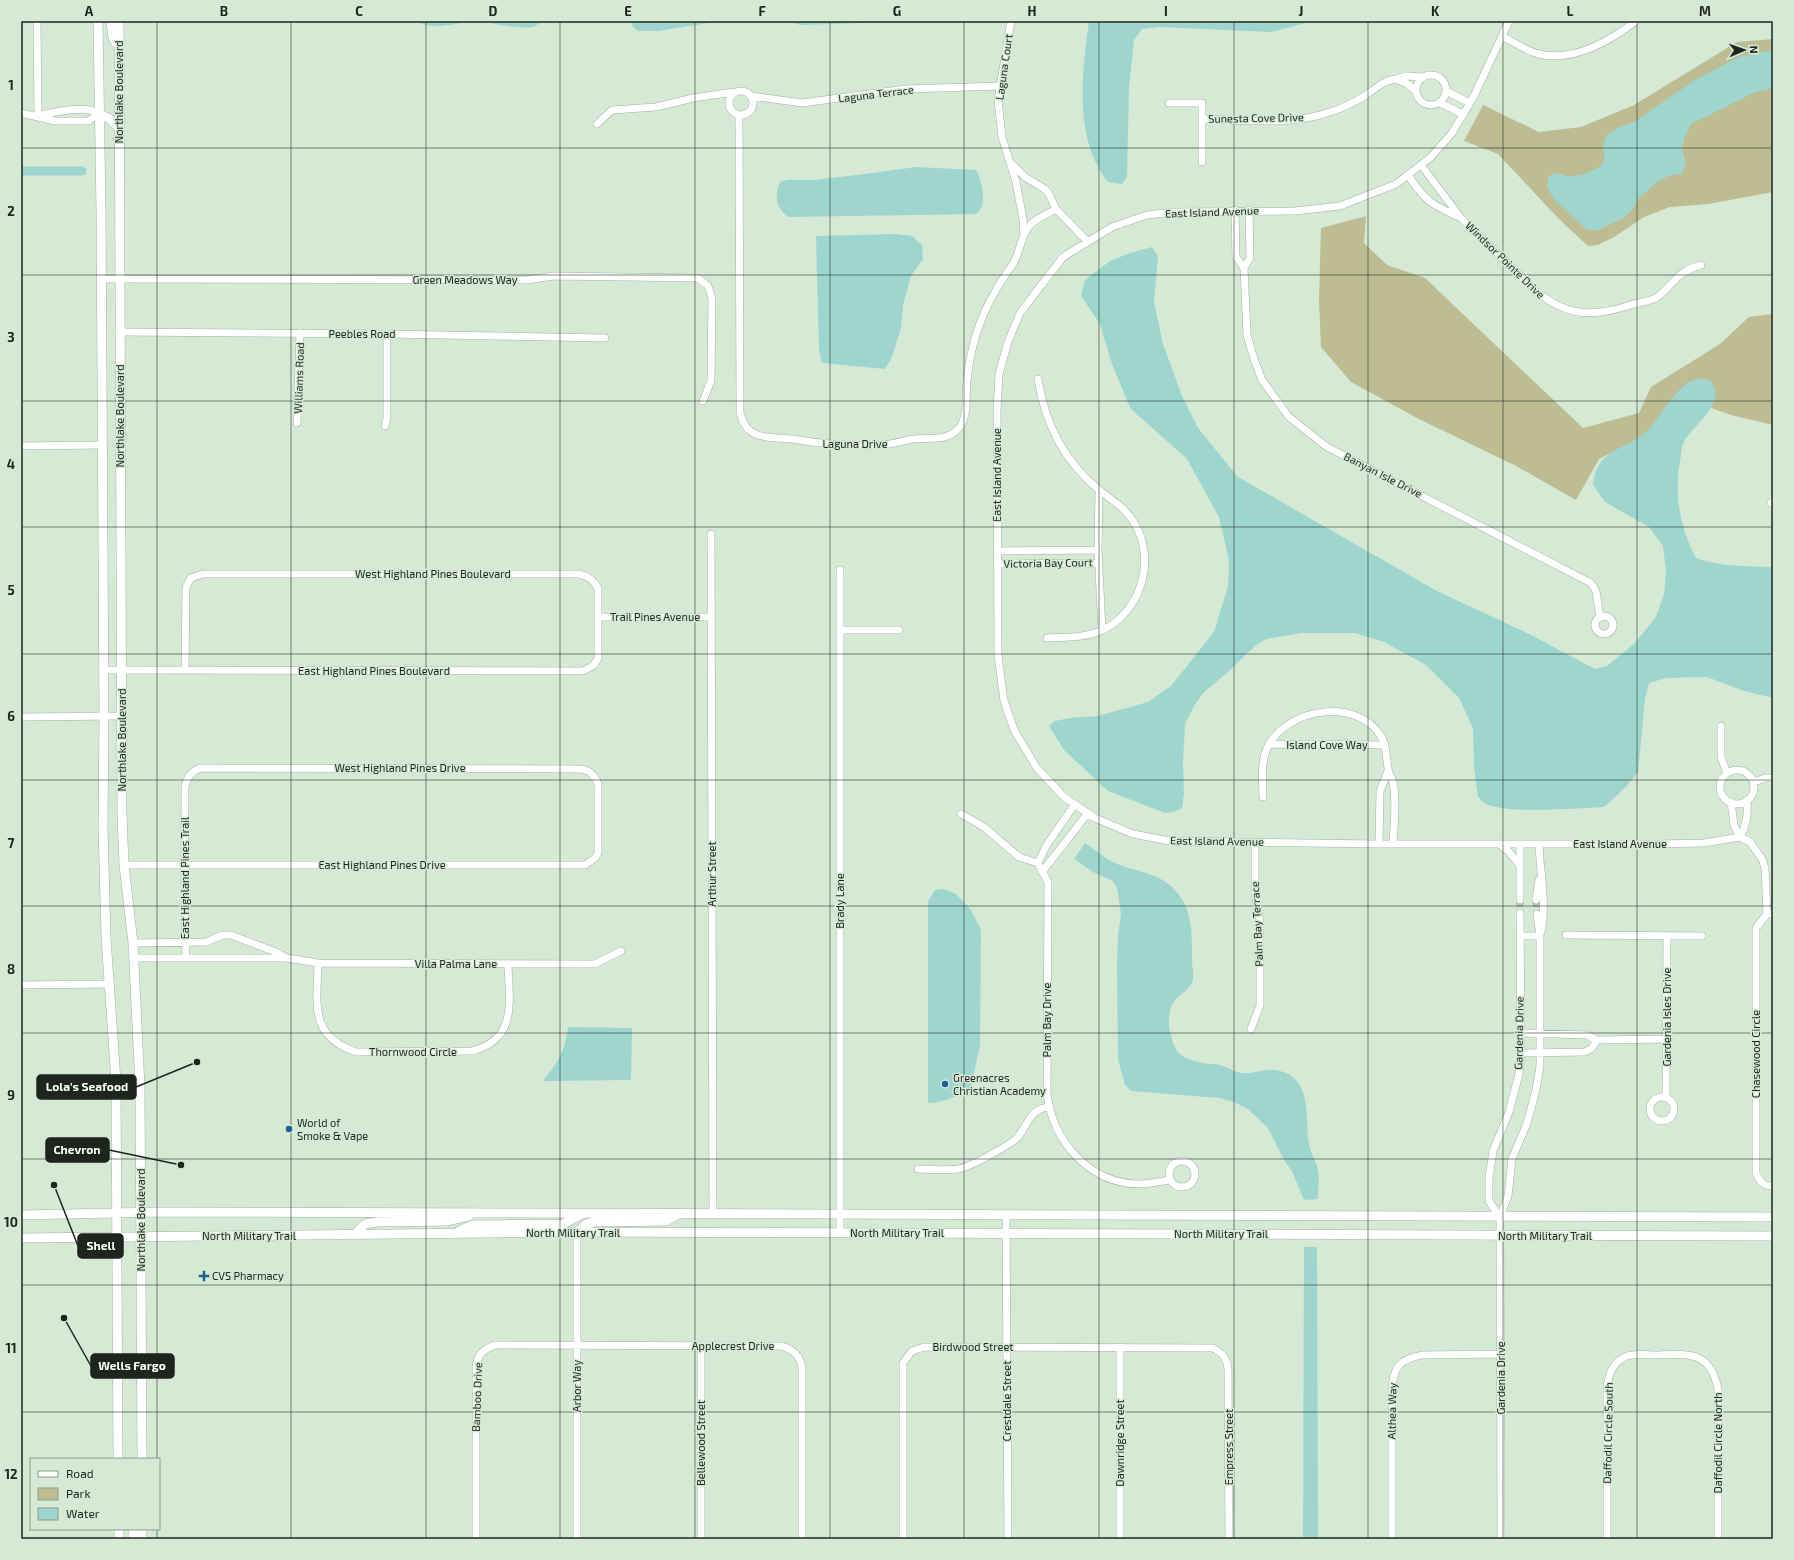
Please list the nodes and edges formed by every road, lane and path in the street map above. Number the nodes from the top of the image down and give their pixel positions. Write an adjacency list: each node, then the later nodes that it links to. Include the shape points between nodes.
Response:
1 (37, 21): 24 (street)
2 (98, 21): 21 (main road, Northlake Boulevard)
3 (111, 21): 9 (main road, via 113,38)
4 (119, 21): 9 (main road, Northlake Boulevard)
5 (1011, 21): 12 (street, Laguna Court)
6 (1509, 21): 8 (street, East Island Avenue)
7 (1636, 21): 8 (street, via 1609,39 1564,55 1538,54)
8 (1502, 36): 17 (street, East Island Avenue)
9 (119, 49): 27 (main road, Northlake Boulevard)
10 (1423, 77): 11 (street, Sunesta Cove Drive, via 1407,76); 13 (street, via 1416,86); 14 (street, via 1439,77 1446,85)
11 (1395, 79): 13 (street, via 1408,84); 25 (street, Sunesta Cove Drive, via 1382,83 1341,108 1313,117 1284,120)
12 (1001, 86): 16 (street, Laguna Terrace, via 906,89 802,103); 28 (street, Laguna Court, via 999,114 1002,137)
13 (1416, 91): 19 (street, via 1419,101 1424,104 1430,106)
14 (1446, 91): 17 (street); 19 (street)
15 (734, 92): 16 (street, Laguna Terrace, via 745,91); 23 (street, via 728,104 732,112); 26 (street, Laguna Terrace, via 656,107 612,110)
16 (751, 96): 23 (street, via 752,108 746,114)
17 (1470, 102): 22 (street, East Island Avenue)
18 (1169, 103): 25 (street, Sunesta Cove Drive, via 1202,103)
19 (1440, 103): 22 (street)
20 (21, 112): 24 (street)
21 (98, 113): 24 (street, via 92,109 51,112); 24 (street, via 89,121 55,121); 27 (main road, via 110,119); 40 (main road, Northlake Boulevard)
22 (1463, 114): 30 (street, East Island Avenue, via 1452,133)
23 (739, 115): 36 (street, Laguna Drive, via 740,412 746,426 758,436 789,438 816,444 884,445 913,439 939,438 958,429 965,415 967,381 976,336 994,293 1016,258)
24 (38, 116)
25 (1202, 119): 29 (street, Sunesta Cove Drive)
26 (597, 124)
27 (118, 128): 41 (main road, Northlake Boulevard)
28 (1010, 160): 32 (street, Laguna Court, via 1025,178 1043,188); 36 (street, Laguna Court, via 1023,219)
29 (1202, 162)
30 (1421, 165): 31 (street, East Island Avenue); 35 (street, Windsor Pointe Drive)
31 (1408, 175): 34 (street, East Island Avenue, via 1396,184 1340,206 1295,211); 35 (street, Windsor Pointe Drive, via 1418,191 1434,206)
32 (1056, 209): 36 (street, Laguna Drive, via 1034,222); 37 (street)
33 (1235, 210): 34 (street, East Island Avenue); 37 (street, East Island Avenue, via 1147,215 1112,227); 39 (street, Banyan Isle Drive, via 1236,257)
34 (1249, 210): 39 (street, Banyan Isle Drive, via 1250,258)
35 (1461, 218): 38 (street, Windsor Pointe Drive, via 1546,299 1558,306 1582,313 1607,312 1659,297 1676,277)
36 (1024, 236)
37 (1087, 241): 55 (street, East Island Avenue, via 1063,257 1037,289 1020,313 1008,342 999,374 997,410)
38 (1702, 265)
39 (1244, 268): 61 (street, Banyan Isle Drive, via 1247,335 1262,380 1289,417 1327,447 1590,584 1596,591)
40 (101, 279): 41 (street, Green Meadows Way); 51 (main road, Northlake Boulevard)
41 (120, 279): 42 (main road, Northlake Boulevard); 47 (street, Green Meadows Way, via 527,280 558,276 698,278 708,286 712,298 711,381)
42 (119, 332): 43 (street, Peebles Road); 67 (main road, Northlake Boulevard)
43 (300, 333): 44 (street, Peebles Road); 48 (street, Williams Road)
44 (387, 334): 45 (street, Peebles Road); 49 (street)
45 (605, 338)
46 (1038, 380): 52 (street, via 1041,399 1054,435 1072,463)
47 (703, 401)
48 (297, 422)
49 (385, 426)
50 (21, 446): 51 (street)
51 (101, 446): 66 (main road, Northlake Boulevard)
52 (1099, 490): 54 (street, Victoria Bay Court); 64 (street, via 1118,504 1134,522 1145,555 1143,579 1134,601 1119,619)
53 (711, 534): 60 (street, Arthur Street)
54 (1098, 550): 55 (street, Victoria Bay Court); 56 (street, Victoria Bay Court)
55 (997, 551): 57 (street, East Island Avenue)
56 (1099, 563): 57 (street, Victoria Bay Court); 64 (street, Victoria Bay Court)
57 (997, 564): 83 (street, East Island Avenue, via 998,656 1004,701 1015,732 1037,768 1064,797)
58 (840, 570): 62 (street, Brady Lane)
59 (599, 617): 60 (street, Trail Pines Avenue); 68 (street, East Highland Pines Boulevard, via 598,658 594,665 583,671); 68 (street, West Highland Pines Boulevard, via 598,588 595,582 579,574 197,575 191,578 186,587)
60 (711, 617): 138 (street, Arthur Street)
61 (1600, 618)
62 (840, 630): 63 (street); 136 (street, Brady Lane)
63 (899, 630)
64 (1102, 630): 65 (street, via 1076,637)
65 (1047, 638)
66 (103, 670): 67 (street, East Highland Pines Boulevard); 69 (main road, Northlake Boulevard)
67 (121, 670): 68 (street, East Highland Pines Boulevard); 70 (main road, Northlake Boulevard)
68 (185, 670)
69 (104, 716): 70 (street); 71 (street); 118 (main road, Northlake Boulevard, via 103,827)
70 (121, 716): 95 (main road, Northlake Boulevard)
71 (21, 717)
72 (1721, 726): 76 (street, via 1721,757)
73 (1269, 744): 74 (street, Island Cove Way); 74 (street, Island Cove Way, via 1281,730 1294,721 1327,712 1350,714 1370,724); 79 (street, Island Cove Way, via 1263,765)
74 (1385, 745): 75 (street, Island Cove Way)
75 (1388, 771): 89 (street, Island Cove Way, via 1393,782); 90 (street, Island Cove Way, via 1380,792)
76 (1727, 773): 78 (street, via 1746,773); 82 (street, via 1719,783 1719,789 1725,800)
77 (1773, 778): 78 (street)
78 (1754, 782): 81 (street, via 1754,794)
79 (1263, 797)
80 (185, 799): 86 (street, West Highland Pines Drive, via 186,781 200,768 580,769 596,778); 96 (street, East Highland Pines Trail)
81 (1747, 800): 82 (street); 87 (street, via 1748,817)
82 (1731, 802): 87 (street, via 1734,825)
83 (1075, 804): 84 (street, East Island Avenue); 94 (street, via 1046,846)
84 (1088, 813): 88 (street, East Island Avenue, via 1133,834 1170,841); 99 (street)
85 (961, 814): 94 (street, via 984,827 1019,857)
86 (599, 817): 96 (street, East Highland Pines Drive, via 598,853 585,865)
87 (1740, 837): 93 (street, East Island Avenue, via 1704,843); 104 (street, Chasewood Circle, via 1750,842 1762,859)
88 (1255, 842): 90 (street, East Island Avenue); 120 (street, Palm Bay Terrace, via 1255,892 1260,923 1260,1005)
89 (1393, 843): 90 (street, East Island Avenue); 91 (street, East Island Avenue)
90 (1379, 844)
91 (1499, 844): 92 (street, East Island Avenue); 97 (street)
92 (1520, 844): 93 (street, East Island Avenue); 97 (street)
93 (1539, 844): 98 (street, Gardenia Drive)
94 (1038, 864): 99 (street, Palm Bay Drive)
95 (124, 865): 96 (street, East Highland Pines Drive); 110 (main road, Northlake Boulevard)
96 (186, 865): 111 (street, East Highland Pines Trail)
97 (1520, 865): 100 (street)
98 (1540, 870): 101 (street, Gardenia Drive); 107 (street, Gardenia Drive, via 1544,899)
99 (1042, 872): 128 (street, Palm Bay Drive, via 1048,882)
100 (1520, 900)
101 (1536, 900)
102 (1520, 913): 106 (street, Gardenia Drive)
103 (1537, 914): 107 (street, Gardenia Drive)
104 (1770, 914): 131 (street, Chasewood Circle, via 1756,928 1756,1173 1760,1182)
105 (1566, 935): 108 (street)
106 (1520, 936): 107 (street); 121 (street, Gardenia Drive)
107 (1540, 936): 122 (street, Gardenia Drive)
108 (1667, 936): 109 (street); 123 (street, Gardenia Isles Drive)
109 (1702, 936)
110 (133, 943): 111 (street, Villa Palma Lane); 114 (main road, Northlake Boulevard)
111 (186, 943): 113 (street, East Highland Pines Trail); 115 (street, Villa Palma Lane, via 207,942 222,935 230,935)
112 (622, 951): 117 (street, Villa Palma Lane, via 595,964)
113 (186, 957): 114 (street, Villa Palma Lane); 115 (street, Villa Palma Lane)
114 (134, 958): 133 (main road, Northlake Boulevard, via 140,1088)
115 (287, 958): 116 (street, Villa Palma Lane)
116 (318, 963): 117 (street, Villa Palma Lane); 117 (street, Thornwood Circle, via 318,1016 323,1029 332,1041 356,1052 472,1052 484,1048 497,1039 505,1029 509,1013)
117 (508, 964)
118 (110, 984): 119 (street); 132 (main road, Northlake Boulevard, via 116,1081)
119 (21, 985)
120 (1251, 1029)
121 (1520, 1033): 122 (street); 125 (street, Gardenia Drive)
122 (1540, 1034): 124 (street, via 1587,1035); 126 (street, Gardenia Drive)
123 (1668, 1039): 124 (street); 127 (street, Gardenia Isles Drive)
124 (1597, 1040): 126 (street, via 1592,1048 1585,1052)
125 (1521, 1053): 126 (street); 141 (street, Gardenia Drive, via 1517,1082 1509,1112 1493,1151 1489,1178 1489,1201)
126 (1540, 1053): 141 (street, Gardenia Drive, via 1536,1090 1527,1123 1512,1159 1508,1196)
127 (1666, 1098)
128 (1048, 1107): 129 (street, via 1030,1116 1014,1140 968,1166 956,1170); 130 (street, Palm Bay Drive, via 1061,1138 1089,1167 1127,1182 1140,1184)
129 (918, 1170)
130 (1170, 1180)
131 (1773, 1186)
132 (117, 1212): 133 (main road, North Military Trail); 140 (main road, North Military Trail); 151 (main road, Northlake Boulevard)
133 (141, 1212): 134 (main road, North Military Trail); 148 (main road, Northlake Boulevard)
134 (478, 1213): 135 (main road, North Military Trail); 147 (main road, via 446,1221 377,1222 366,1224)
135 (582, 1213): 137 (main road, North Military Trail); 144 (main road, via 563,1224 472,1225)
136 (840, 1213): 138 (main road, North Military Trail); 139 (main road, North Military Trail); 145 (street, Brady Lane)
137 (680, 1214): 138 (main road, North Military Trail); 143 (main road, via 666,1221 595,1222 586,1224)
138 (713, 1214)
139 (1006, 1214): 141 (main road, North Military Trail); 146 (street, Crestdale Street)
140 (21, 1215)
141 (1500, 1217): 142 (main road, North Military Trail); 149 (street, Gardenia Drive)
142 (1773, 1217)
143 (577, 1232): 144 (main road, North Military Trail); 145 (main road, North Military Trail); 153 (street, Arbor Way)
144 (456, 1233): 147 (main road, North Military Trail)
145 (840, 1233): 146 (main road, North Military Trail)
146 (1006, 1234): 149 (main road, North Military Trail); 155 (street, Crestdale Street)
147 (357, 1235): 148 (main road, North Military Trail)
148 (141, 1236): 151 (main road, North Military Trail); 161 (main road, Northlake Boulevard)
149 (1500, 1236): 150 (main road, North Military Trail); 157 (street, Gardenia Drive)
150 (1773, 1236)
151 (116, 1237): 152 (main road, North Military Trail); 160 (main road, Northlake Boulevard)
152 (21, 1238)
153 (577, 1346): 154 (street, Applecrest Drive); 162 (street, Bamboo Drive, via 496,1346 484,1350 479,1355 476,1367); 163 (street, Arbor Way)
154 (701, 1346): 164 (street, Bellewood Street); 165 (street, Applecrest Drive, via 781,1346 798,1355 802,1368)
155 (1007, 1347): 156 (street, Birdwood Street); 166 (street, Birdwood Street, via 924,1347 912,1351 906,1357 903,1363); 167 (street, Crestdale Street)
156 (1120, 1347): 158 (street, Birdwood Street, via 1213,1348); 168 (street, Dawnridge Street)
157 (1501, 1354): 170 (street, Althea Way, via 1411,1356 1395,1370 1392,1390); 171 (street, Gardenia Drive)
158 (1223, 1355): 169 (street, Empress Street, via 1228,1369)
159 (1647, 1355): 172 (street, Daffodil Circle South, via 1626,1356 1612,1367 1608,1379); 173 (street, Daffodil Circle North, via 1694,1356 1705,1361 1716,1377)
160 (118, 1458)
161 (142, 1458)
162 (476, 1539)
163 (577, 1539)
164 (701, 1539)
165 (802, 1539)
166 (903, 1539)
167 (1008, 1539)
168 (1120, 1539)
169 (1229, 1539)
170 (1392, 1539)
171 (1501, 1539)
172 (1607, 1539)
173 (1718, 1539)

